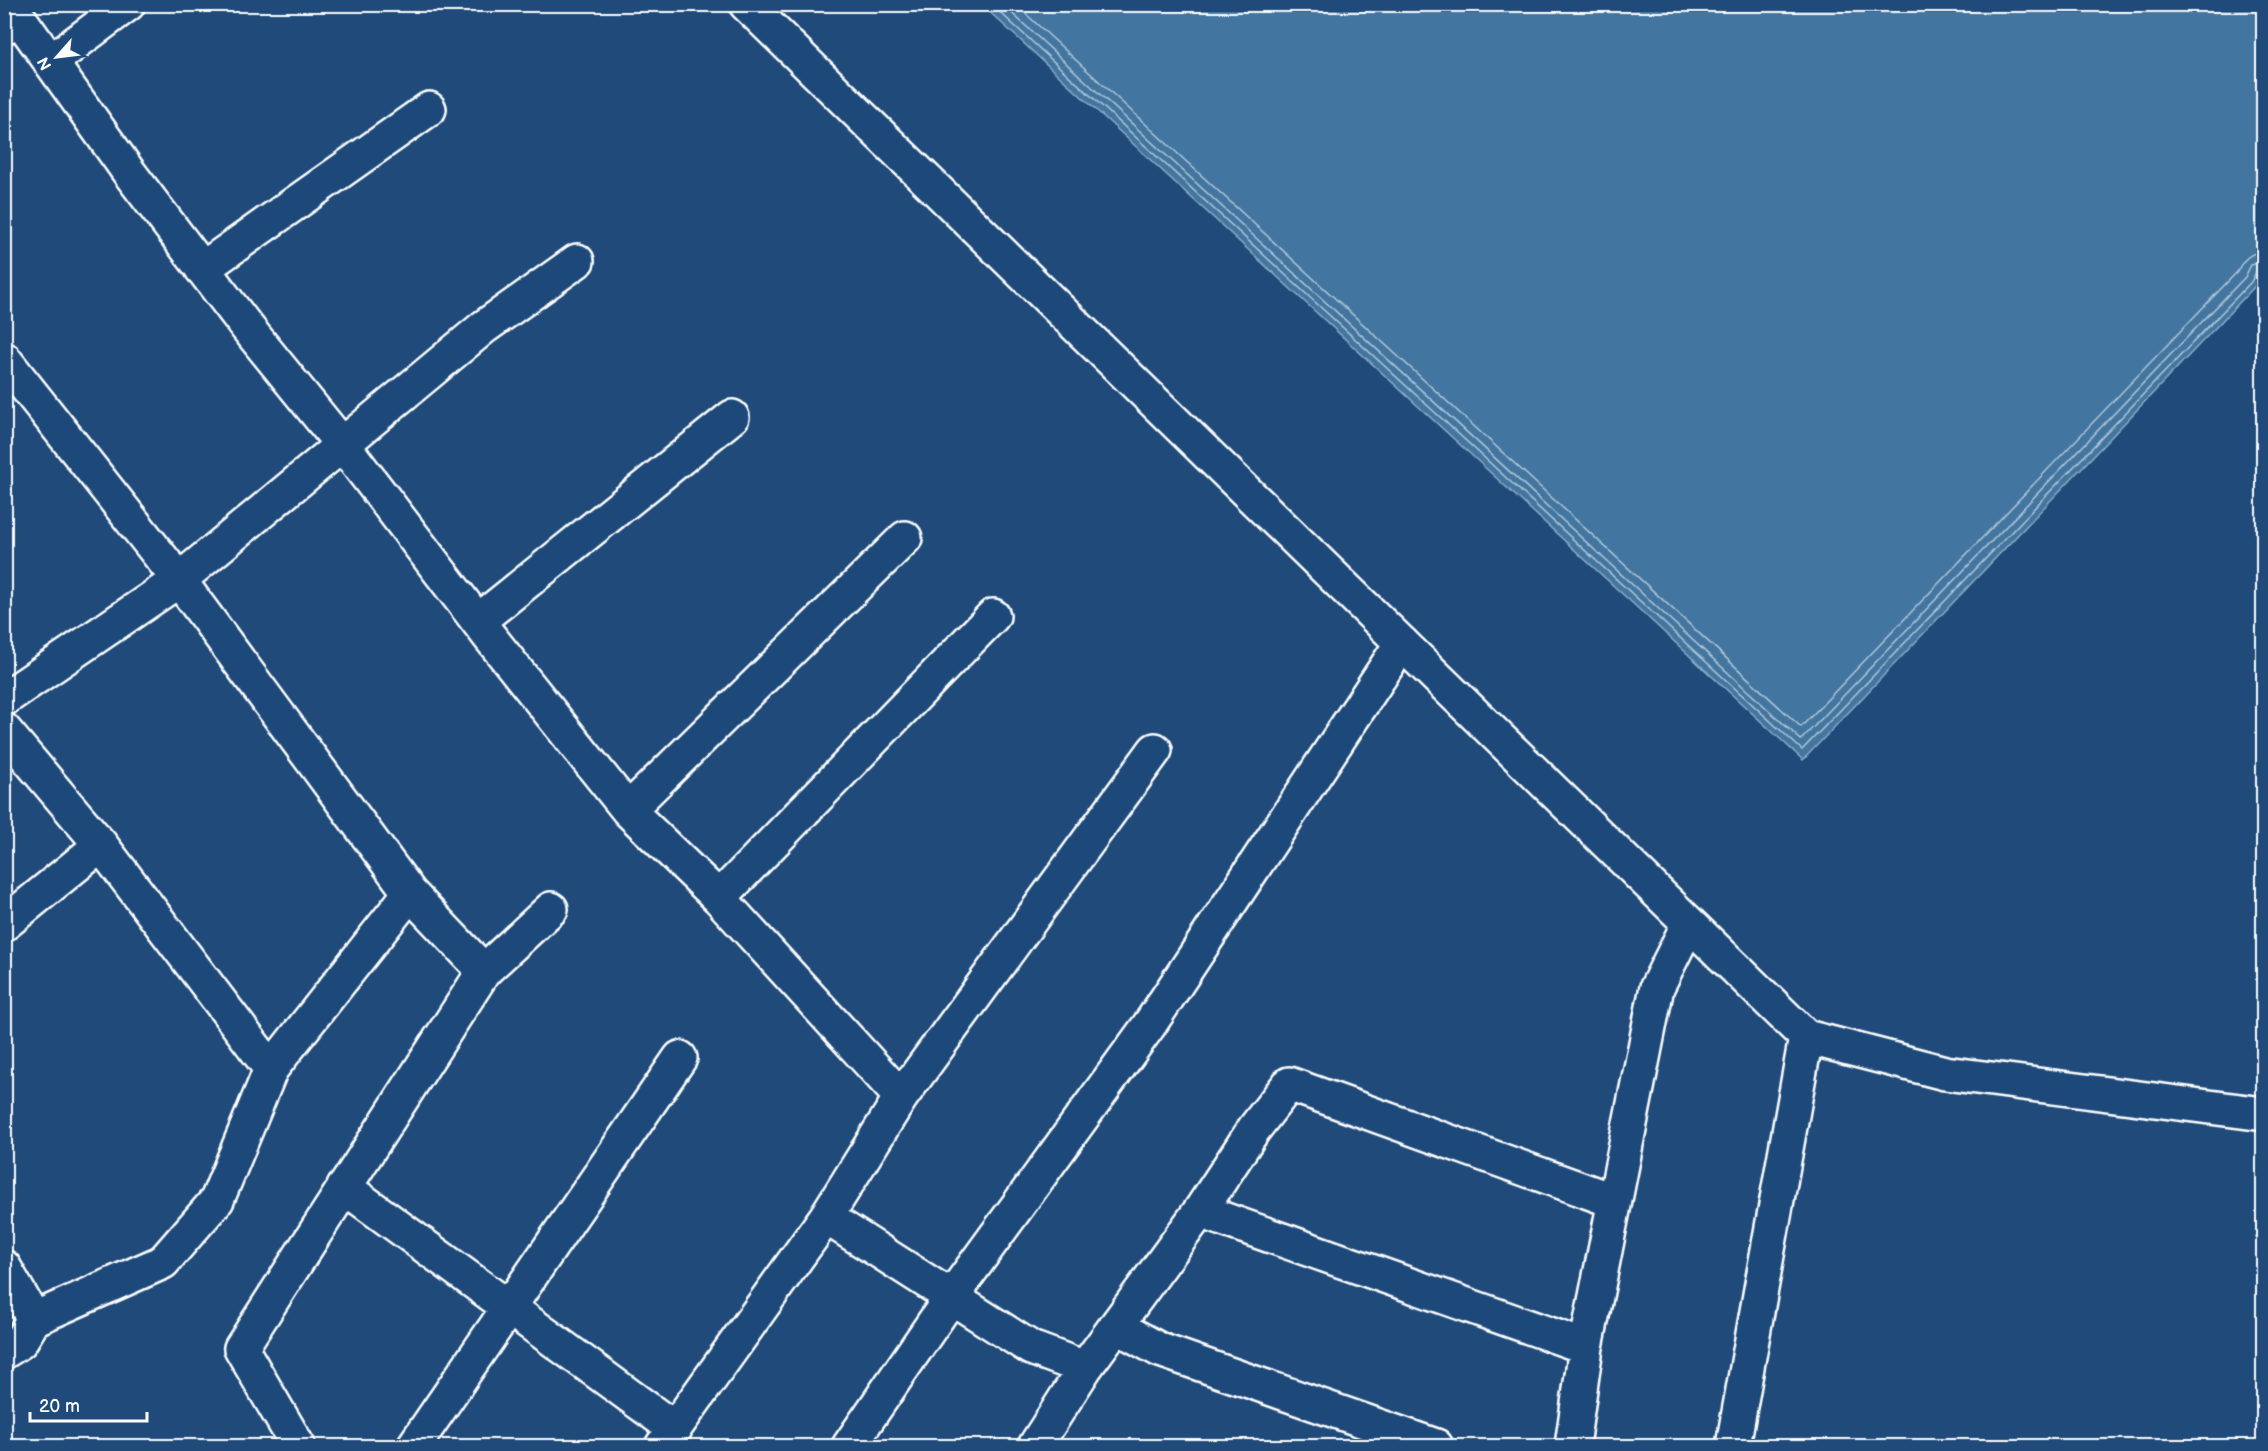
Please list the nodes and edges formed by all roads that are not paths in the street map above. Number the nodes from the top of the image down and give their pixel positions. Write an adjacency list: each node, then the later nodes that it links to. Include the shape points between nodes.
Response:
1 (128, 4): 4 (street)
2 (746, 4): 15 (street)
3 (4, 27): 4 (street, via 20,20)
4 (50, 62): 7 (street)
5 (429, 109): 7 (street)
6 (577, 261): 10 (street, via 484,327)
7 (202, 269): 10 (street)
8 (4, 359): 12 (street)
9 (732, 417): 14 (street)
10 (342, 444): 12 (street); 14 (street)
11 (905, 538): 19 (street)
12 (179, 580): 16 (street); 21 (street)
13 (993, 616): 22 (street)
14 (478, 621): 19 (street)
15 (1402, 644): 24 (street); 37 (street, via 1150,1023)
16 (4, 699)
17 (4, 730): 20 (street)
18 (1155, 750): 30 (street)
19 (628, 810): 22 (street)
20 (100, 845): 25 (street); 29 (street)
21 (410, 893): 26 (street); 29 (street)
22 (719, 898): 30 (street)
23 (551, 909): 26 (street)
24 (1689, 923): 27 (street); 33 (street, via 1657,987)
25 (4, 924)
26 (484, 970): 32 (street)
27 (1806, 1037): 31 (street, via 1945,1073); 51 (street)
28 (680, 1059): 38 (street)
29 (271, 1069): 39 (street, via 217,1200 163,1262)
30 (901, 1097): 35 (street)
31 (2264, 1114)
32 (344, 1187): 38 (street); 45 (street, via 241,1348)
33 (1614, 1201): 34 (street, via 1288,1084); 41 (street)
34 (1200, 1211): 40 (street); 41 (street)
35 (826, 1217): 37 (street); 44 (street)
36 (4, 1267): 39 (street)
37 (952, 1296): 43 (street, via 1031,1348); 47 (street)
38 (509, 1306): 44 (street); 46 (street)
39 (34, 1319): 42 (street, via 20,1341)
40 (1116, 1326): 43 (street); 49 (street, via 1160,1350)
41 (1586, 1347): 50 (street)
42 (4, 1352)
43 (1085, 1368): 48 (street)
44 (668, 1437)
45 (291, 1444)
46 (414, 1446)
47 (849, 1446)
48 (1035, 1446)
49 (1436, 1446)
50 (1572, 1446)
51 (1733, 1446)

